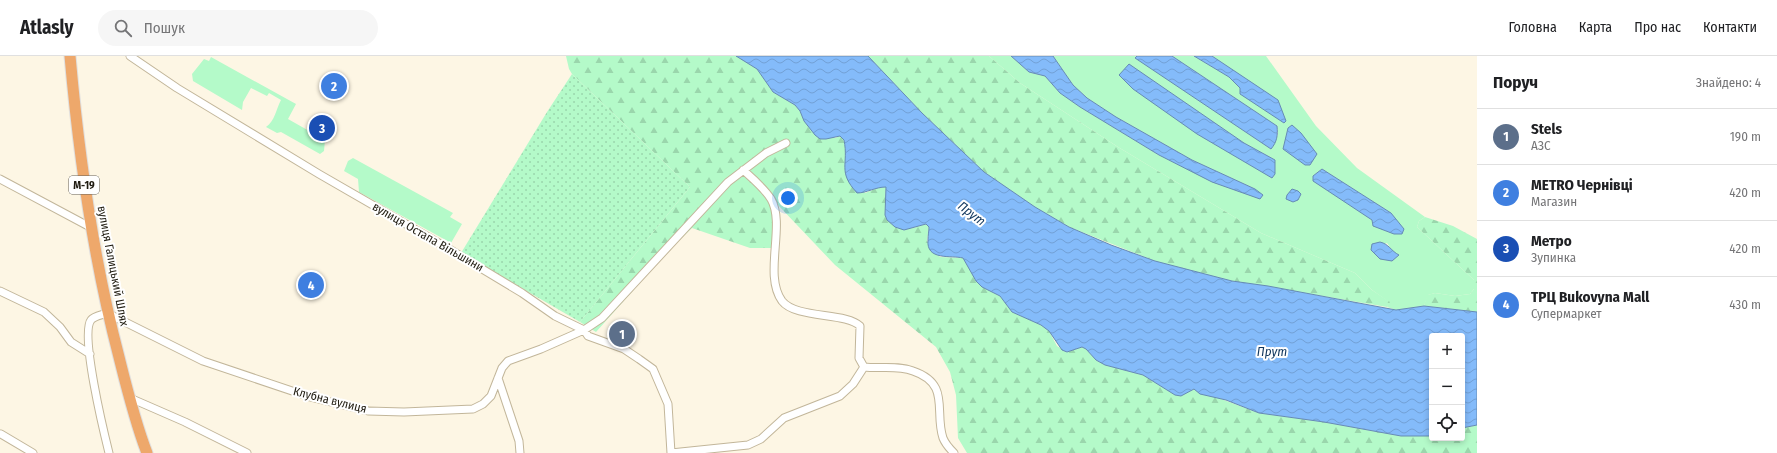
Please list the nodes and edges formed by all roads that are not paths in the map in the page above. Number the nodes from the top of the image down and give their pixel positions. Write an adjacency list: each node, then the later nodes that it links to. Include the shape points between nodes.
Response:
1 (70, 56): 6 (highway, вулиця Галицький Шлях / М-19, via 77,141)
2 (130, 56): 9 (street, вулиця Остапа Вільшини, via 177,88 319,174 449,249 555,316)
3 (786, 143): 4 (street, Клубна вулиця, via 766,153)
4 (743, 170): 9 (street, Клубна вулиця, via 728,182 602,318); 11 (street, via 771,200 775,215 774,273 782,302 789,307 825,317 855,321 860,326 859,358)
5 (0, 179): 6 (street)
6 (90, 228): 8 (highway, вулиця Галицький Шлях / М-19)
7 (0, 291): 10 (street, via 44,312 71,342)
8 (108, 313): 10 (street, via 91,320 88,327); 12 (street, Клубна вулиця, via 203,361 310,397 368,411 473,409 491,396); 13 (highway, вулиця Галицький Шлях / М-19)
9 (584, 330): 12 (street, Клубна вулиця, via 508,361); 20 (street, вулиця Остапа Вільшини, via 588,336 624,349 653,369 668,404)
10 (90, 354): 16 (street, via 96,398)
11 (864, 367): 20 (street, via 853,384 840,396 784,418 761,439 748,445); 21 (street, via 899,367 927,378 937,390 941,405 943,438)
12 (498, 378): 19 (street, via 519,441)
13 (130, 398): 17 (highway, вулиця Галицький Шлях / М-19); 18 (street)
14 (1, 434): 15 (street)
15 (34, 453)
16 (109, 453)
17 (147, 453)
18 (247, 453)
19 (520, 453)
20 (670, 453)
21 (954, 453)

